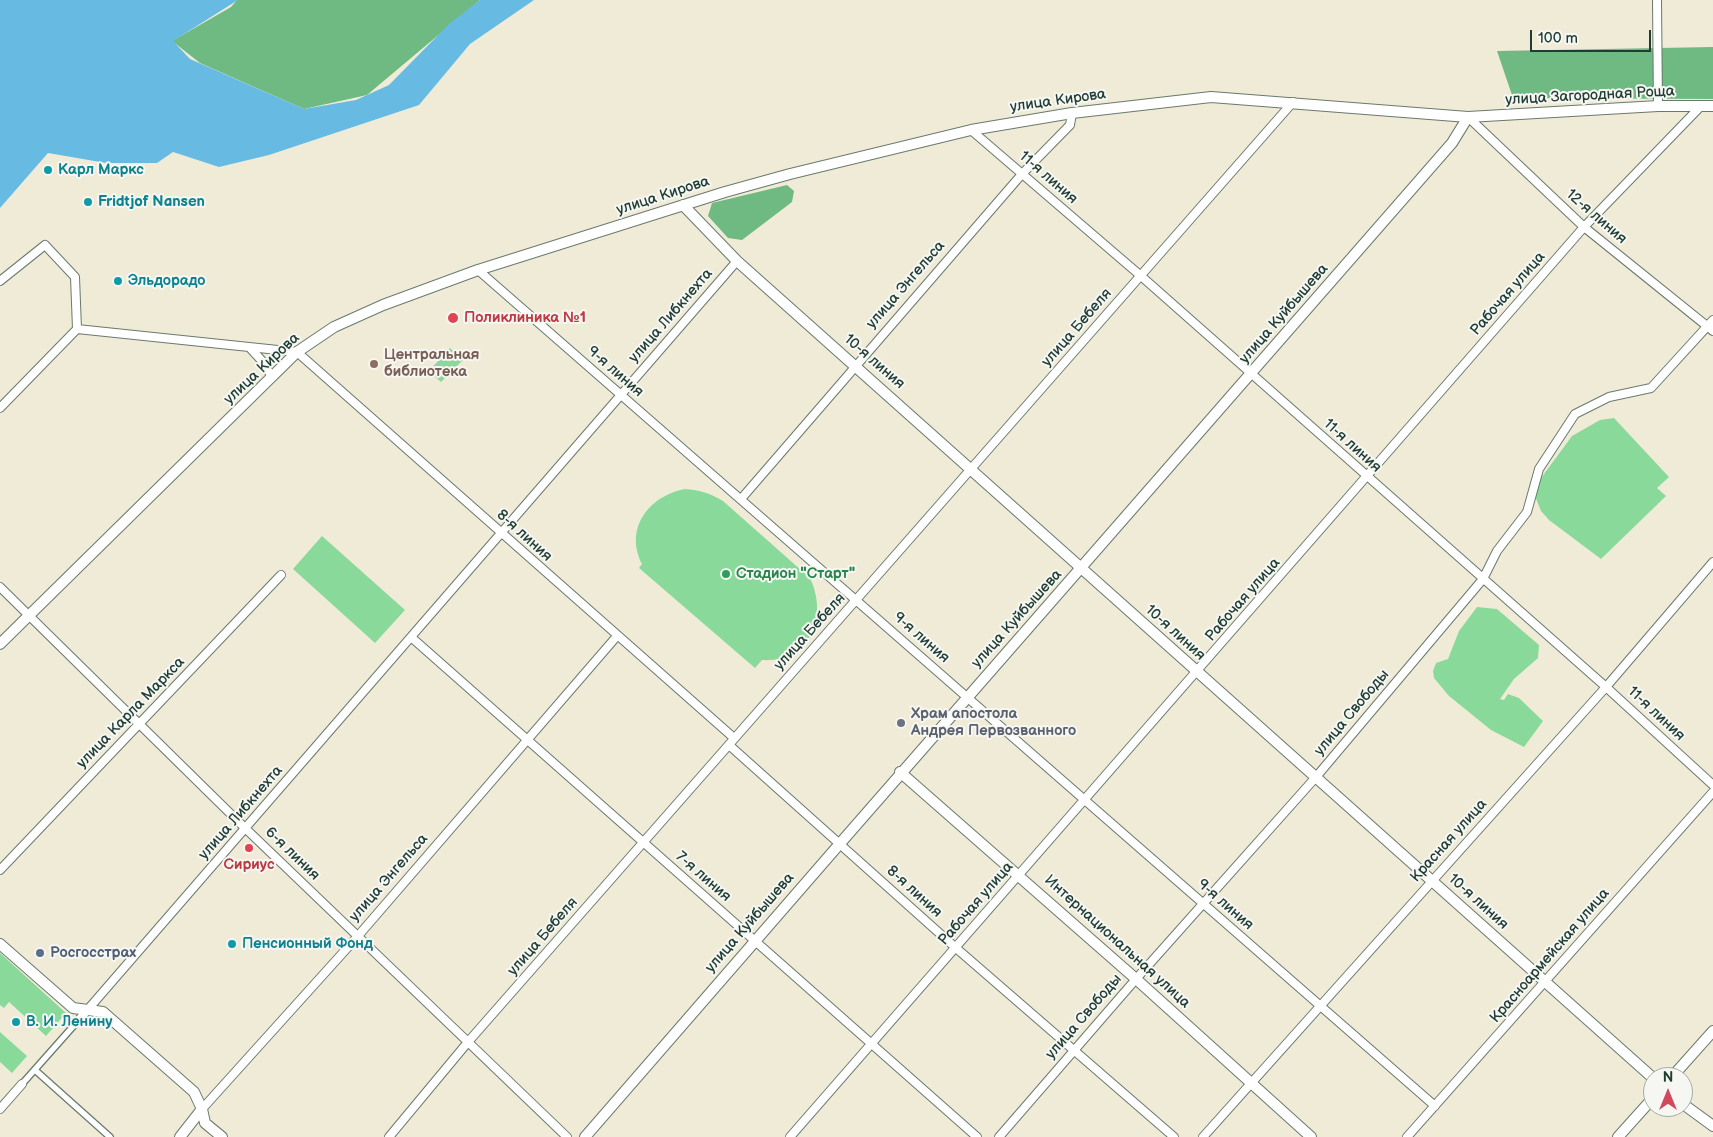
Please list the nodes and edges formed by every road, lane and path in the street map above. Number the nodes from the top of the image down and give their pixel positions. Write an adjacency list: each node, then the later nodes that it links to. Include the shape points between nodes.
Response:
1 (1657, 0): 3 (street)
2 (1293, 102): 6 (street, улица Кирова, via 1211,97); 7 (street, улица Кирова); 14 (street, улица Бебеля)
3 (1658, 106): 5 (street, улица Загородная Роща); 7 (street, улица Загородная Роща)
4 (1713, 106): 5 (street, улица Загородная Роща)
5 (1700, 107): 11 (street, Рабочая улица)
6 (1072, 113): 8 (street, улица Кирова); 9 (street, улица Энгельса, via 1070,125)
7 (1468, 117): 11 (street, 12-я линия); 21 (street, улица Куйбышева, via 1452,143)
8 (971, 130): 9 (street, 11-я линия); 10 (street, улица Кирова, via 790,174)
9 (1022, 174): 14 (street, 11-я линия); 20 (street, улица Энгельса)
10 (683, 205): 12 (street, 10-я линия); 13 (street, улица Кирова)
11 (1584, 227): 16 (street, 12-я линия); 26 (street, Рабочая улица)
12 (737, 261): 20 (street, 10-я линия); 23 (street, улица Либкнехта)
13 (478, 270): 19 (street, улица Кирова, via 334,327); 23 (street, 9-я линия)
14 (1141, 276): 21 (street, 11-я линия); 25 (street, улица Бебеля)
15 (0, 281): 17 (street, via 45,244 75,276)
16 (1711, 325): 32 (street, улица Свободы, via 1652,388 1609,397 1575,414 1538,469 1526,512 1497,551)
17 (77, 329): 18 (street, via 231,344); 24 (street)
18 (251, 349): 19 (street); 22 (street)
19 (297, 352): 22 (street, улица Кирова); 28 (street, 8-я линия)
20 (856, 366): 25 (street, 10-я линия); 27 (street, улица Энгельса)
21 (1251, 375): 26 (street, 11-я линия); 30 (street, улица Куйбышева)
22 (272, 377): 35 (street, улица Кирова)
23 (624, 392): 27 (street, 9-я линия); 28 (street, улица Либкнехта)
24 (0, 408)
25 (972, 469): 30 (street, 10-я линия); 34 (street, улица Бебеля)
26 (1367, 478): 32 (street, 11-я линия); 39 (street, Рабочая улица)
27 (740, 499): 34 (street, 9-я линия)
28 (501, 534): 36 (street, 8-я линия); 37 (street, улица Либкнехта)
29 (1713, 562): 40 (street, Красная улица)
30 (1082, 568): 39 (street, 10-я линия); 41 (street, улица Куйбышева)
31 (281, 575): 42 (street, улица Карла Маркса)
32 (1483, 579): 40 (street, 11-я линия); 46 (street, улица Свободы)
33 (0, 587): 35 (street, 6-я линия)
34 (856, 600): 41 (street, 9-я линия); 44 (street, улица Бебеля)
35 (29, 616): 38 (street, улица Кирова); 42 (street, 6-я линия)
36 (617, 636): 43 (street, улица Энгельса); 44 (street, 8-я линия)
37 (411, 637): 43 (street, 7-я линия); 50 (street, улица Либкнехта)
38 (0, 644)
39 (1197, 673): 46 (street, 10-я линия); 49 (street, Рабочая улица)
40 (1606, 687): 47 (street, 11-я линия); 55 (street, Красная улица)
41 (967, 697): 45 (street, улица Куйбышева); 49 (street, 9-я линия)
42 (139, 724): 50 (street, 6-я линия); 53 (street, улица Карла Маркса)
43 (529, 741): 51 (street, 7-я линия); 57 (street, улица Энгельса)
44 (731, 742): 51 (street, улица Бебеля); 52 (street, 8-я линия)
45 (900, 772): 52 (street, улица Куйбышева); 54 (street, Интернациональная улица)
46 (1316, 777): 55 (street, 10-я линия); 56 (street, улица Свободы)
47 (1713, 785)
48 (1713, 792): 62 (street, Красноармейская улица)
49 (1085, 800): 54 (street, Рабочая улица); 56 (street, 9-я линия)
50 (245, 828): 57 (street, 6-я линия); 64 (street, улица Либкнехта)
51 (644, 843): 58 (street, 7-я линия); 67 (street, улица Бебеля)
52 (839, 843): 58 (street, улица Куйбышева); 60 (street, 8-я линия)
53 (0, 870)
54 (1019, 875): 60 (street, Рабочая улица); 61 (street, Интернациональная улица)
55 (1432, 880): 62 (street, 10-я линия); 63 (street, Красная улица)
56 (1203, 903): 61 (street, улица Свободы); 63 (street, 9-я линия)
57 (358, 936): 67 (street, 6-я линия); 77 (street, улица Энгельса)
58 (754, 940): 68 (street, 7-я линия); 86 (street, улица Куйбышева)
59 (0, 944): 64 (street, via 73,1008)
60 (956, 948): 68 (street, Рабочая улица); 69 (street, 8-я линия)
61 (1136, 978): 69 (street, улица Свободы); 73 (street, Интернациональная улица)
62 (1546, 982): 71 (street, 10-я линия); 75 (street, Красноармейская улица)
63 (1320, 1006): 73 (street, Красная улица); 75 (street, 9-я линия)
64 (86, 1010): 65 (street, улица Либкнехта); 77 (street, via 103,1012 194,1092)
65 (77, 1022): 72 (street, улица Либкнехта)
66 (1713, 1031): 70 (street)
67 (468, 1042): 84 (street, улица Бебеля); 85 (street, 6-я линия)
68 (872, 1044): 87 (street, Рабочая улица); 88 (street, 7-я линия)
69 (1074, 1050): 89 (street, улица Свободы); 90 (street, 8-я линия)
70 (1681, 1067)
71 (1643, 1069)
72 (35, 1070): 74 (street, улица Либкнехта); 81 (street)
73 (1250, 1083): 91 (street, Красная улица); 92 (street, Интернациональная улица)
74 (22, 1084): 76 (street, улица Либкнехта)
75 (1435, 1106): 93 (street, Красноармейская улица)
76 (0, 1109)
77 (202, 1109): 82 (street, улица Энгельса); 83 (street, via 205,1123)
78 (1643, 1109): 94 (street)
79 (1693, 1111): 80 (street)
80 (1713, 1126)
81 (110, 1137)
82 (180, 1137)
83 (222, 1137)
84 (389, 1137)
85 (567, 1137)
86 (585, 1137)
87 (790, 1137)
88 (977, 1137)
89 (999, 1137)
90 (1174, 1137)
91 (1203, 1137)
92 (1311, 1137)
93 (1407, 1137)
94 (1618, 1137)

